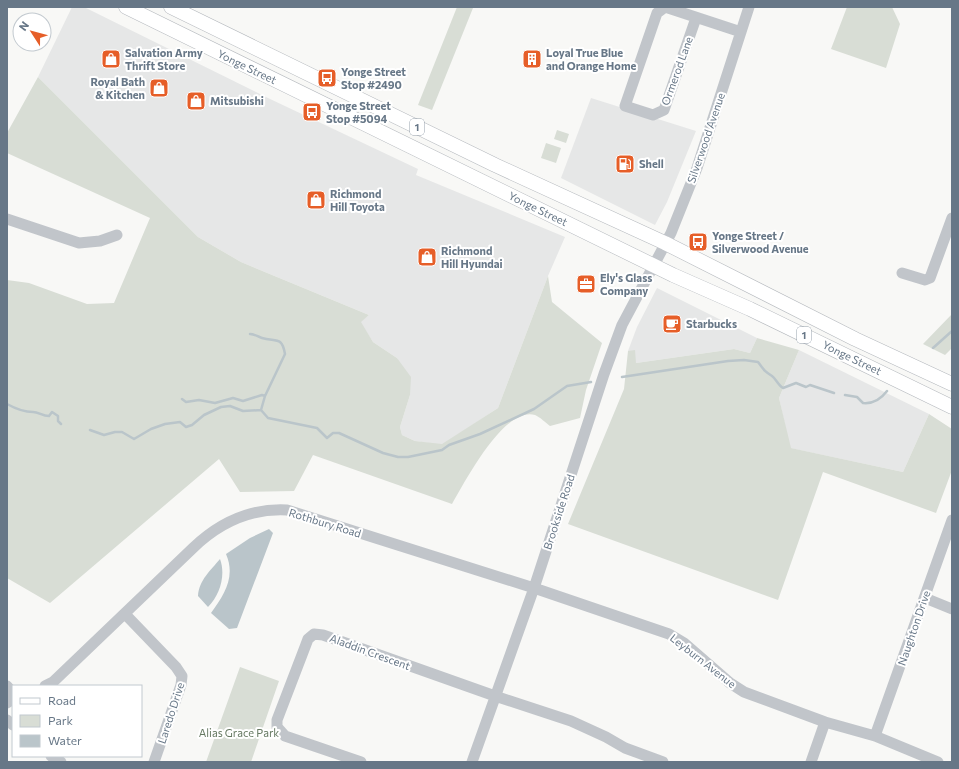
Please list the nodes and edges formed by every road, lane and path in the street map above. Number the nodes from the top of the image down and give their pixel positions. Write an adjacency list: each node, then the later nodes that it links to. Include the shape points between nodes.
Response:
1 (126, 7): 11 (main road, Yonge Street / 1)
2 (171, 7): 9 (main road, Yonge Street / 1, via 495,165)
3 (749, 7): 5 (street, Silverwood Avenue)
4 (696, 18): 4 (street, Ormerod Lane, via 665,7 658,11 625,106 653,115 664,110); 5 (street, Ormerod Lane)
5 (741, 32): 9 (street, Silverwood Avenue, via 707,141)
6 (952, 218): 10 (street)
7 (7, 219): 8 (street, via 79,243 100,241)
8 (117, 235)
9 (665, 243): 11 (street, Silverwood Avenue); 13 (main road, Yonge Street / 1, via 855,339)
10 (947, 247): 12 (street, via 930,278 925,280)
11 (654, 265): 14 (main road, Yonge Street / 1); 16 (street, Brookside Road, via 622,325)
12 (902, 273)
13 (952, 384)
14 (952, 407)
15 (952, 520): 17 (street, Naughton Drive)
16 (534, 588): 19 (street, Rothbury Road, via 295,512 271,510 239,516 216,528); 21 (street, Brookside Road); 22 (street, Leyburn Avenue, via 669,634 684,643 744,692)
17 (925, 598): 18 (street); 23 (street, Naughton Drive)
18 (952, 609)
19 (125, 614): 20 (street, Rothbury Road); 24 (street, Laredo Drive, via 182,676)
20 (50, 684)
21 (495, 696): 25 (street, Aladdin Crescent, via 314,634 308,639 277,720 277,727 285,736); 26 (street, Brookside Road); 27 (street, via 571,721 625,748)
22 (825, 722): 23 (street, Leyburn Avenue); 28 (street)
23 (874, 736): 29 (street, Leyburn Avenue)
24 (154, 762)
25 (361, 762)
26 (472, 762)
27 (663, 762)
28 (811, 762)
29 (938, 762)

